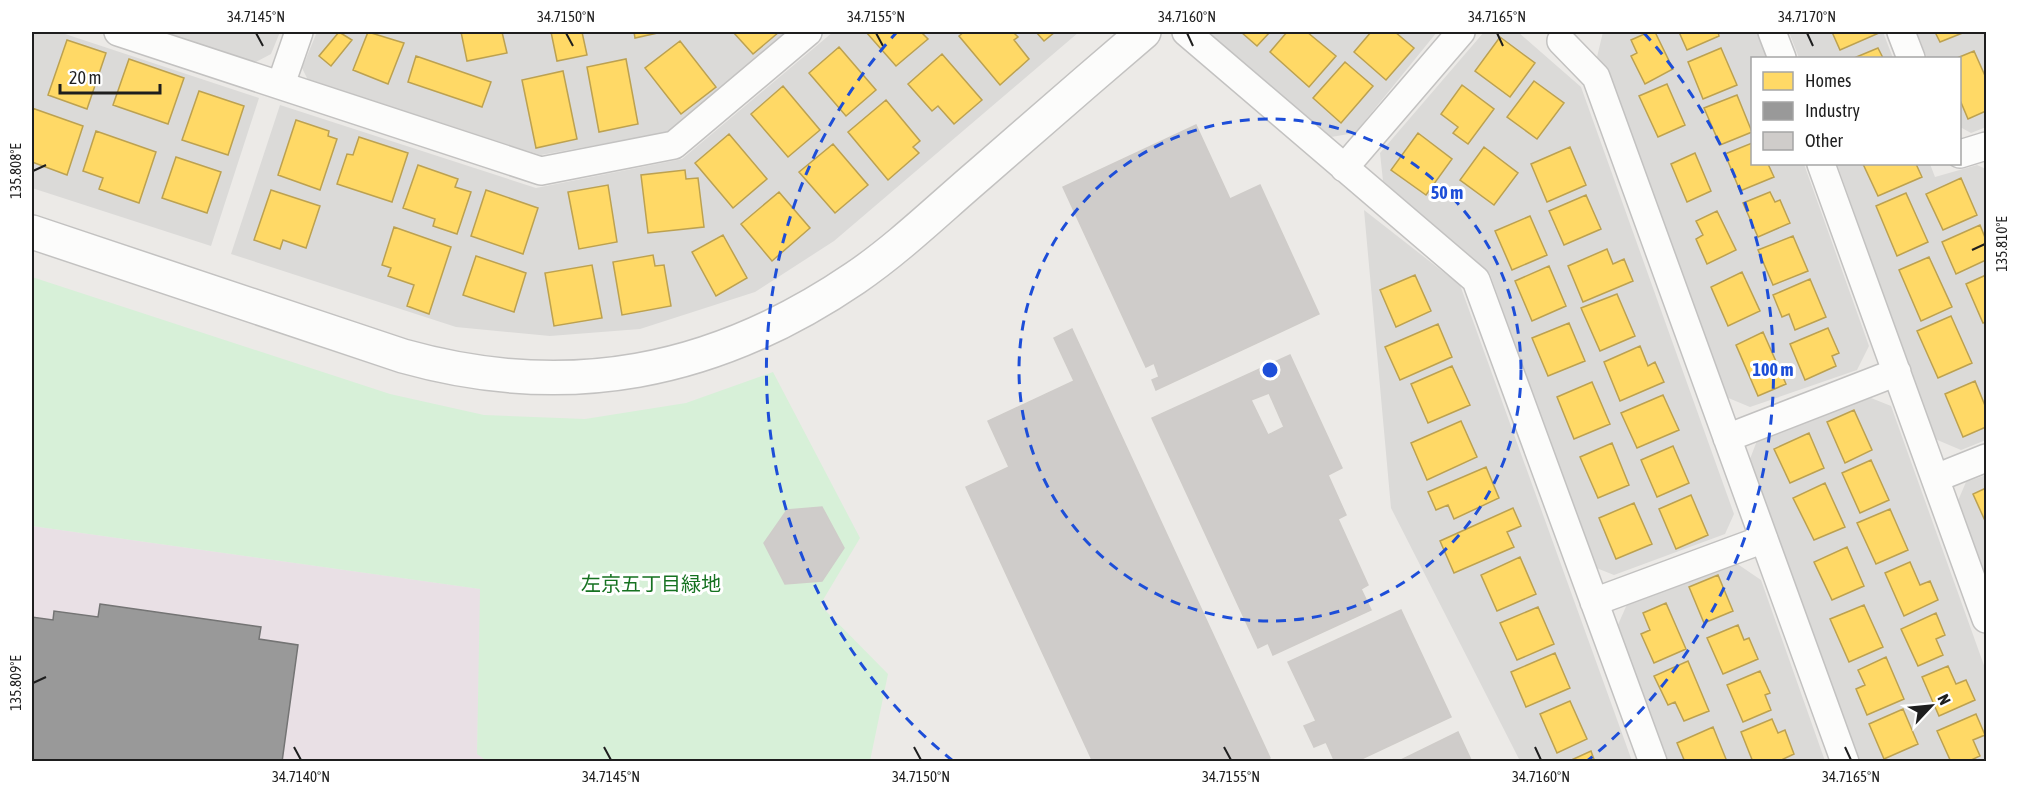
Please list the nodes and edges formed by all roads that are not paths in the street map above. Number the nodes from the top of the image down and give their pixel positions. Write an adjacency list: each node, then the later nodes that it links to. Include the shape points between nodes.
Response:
1 (118, 32): 12 (street)
2 (299, 32): 12 (street)
3 (808, 32): 12 (street, via 674,145 541,171)
4 (1144, 32): 17 (street, via 855,278 764,331 684,360 627,373 543,379 454,370)
5 (1186, 32): 16 (street)
6 (1461, 32): 16 (street)
7 (1772, 32): 10 (street)
8 (1900, 32): 11 (street)
9 (1562, 34): 19 (street, via 1596,77)
10 (1782, 57)
11 (1911, 57)
12 (281, 84)
13 (1986, 146): 14 (street)
14 (1961, 153)
15 (1821, 165): 18 (street)
16 (1344, 168): 23 (street, via 1476,280)
17 (32, 232)
18 (1897, 372): 19 (street); 21 (street)
19 (1727, 438): 22 (street)
20 (1986, 458): 21 (street)
21 (1936, 478): 24 (street)
22 (1764, 539): 23 (street); 26 (street)
23 (1594, 602): 25 (street)
24 (1986, 619)
25 (1653, 762)
26 (1845, 762)

